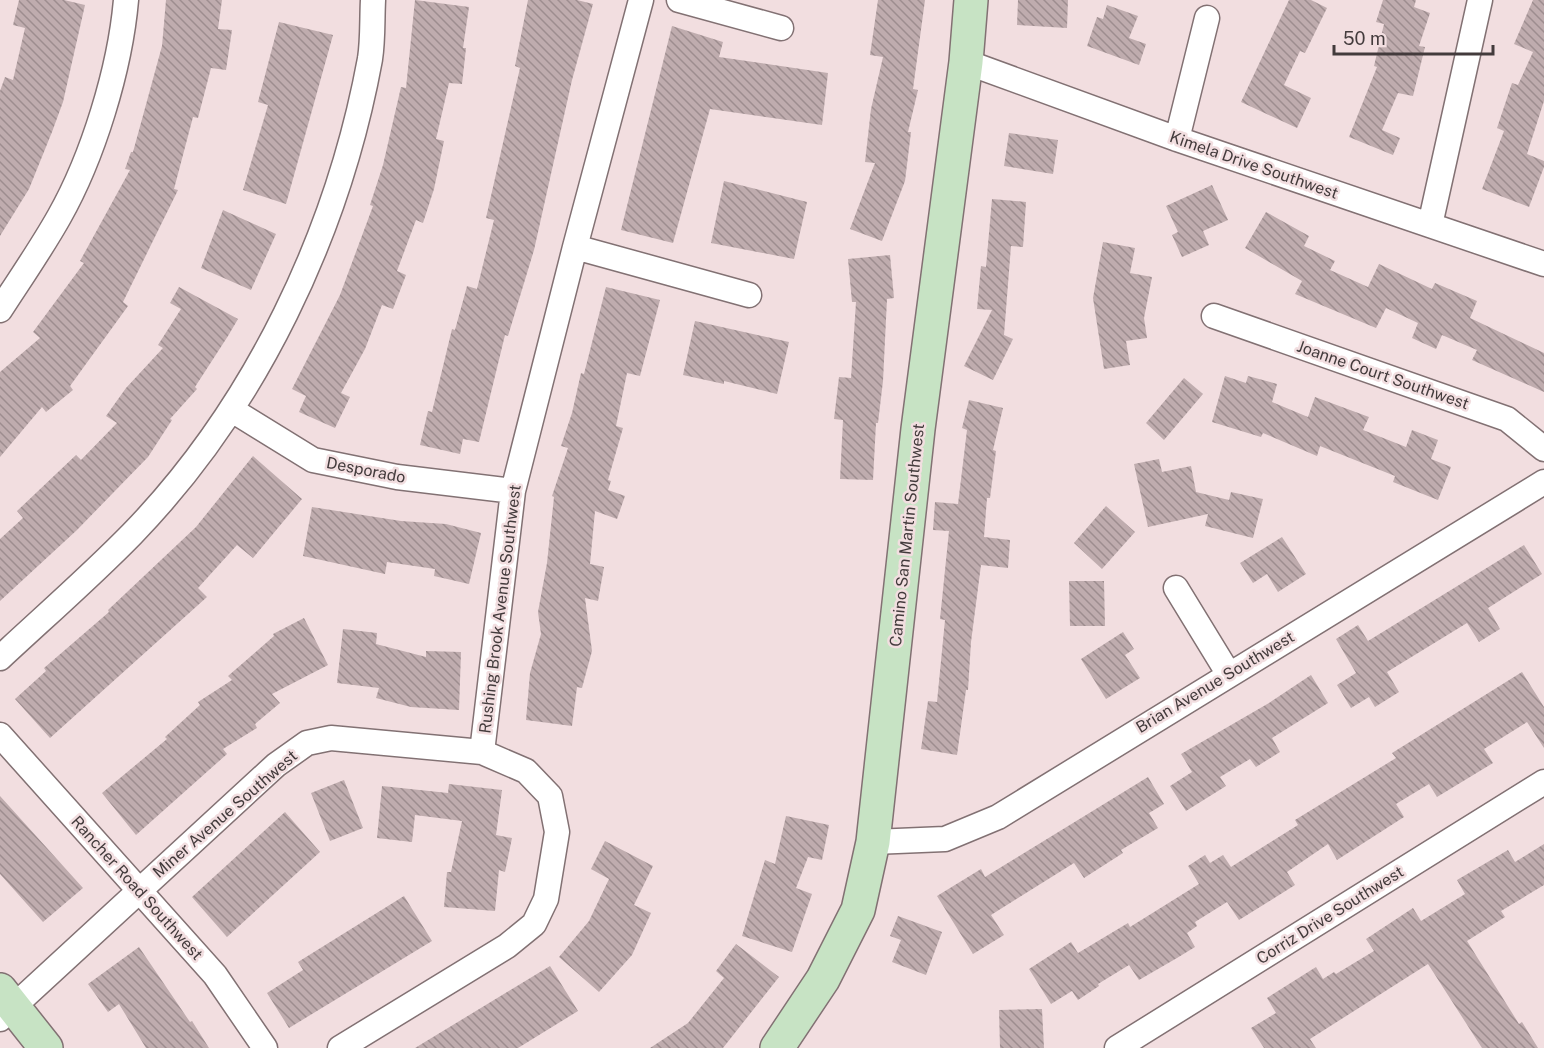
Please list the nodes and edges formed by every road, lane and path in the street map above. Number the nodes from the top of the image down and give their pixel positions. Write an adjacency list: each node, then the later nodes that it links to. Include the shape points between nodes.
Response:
1 (126, 0): 15 (street, via 117,60 85,163 59,217)
2 (374, 0): 17 (street, via 370,57 322,233 285,318)
3 (641, 0): 12 (street, Rushing Brook Avenue Southwest)
4 (679, 0): 8 (street)
5 (971, 0): 9 (street, Camino San Martin Southwest)
6 (1480, 0): 11 (street)
7 (1208, 18): 10 (street)
8 (781, 28)
9 (966, 62): 10 (street, Kimela Drive Southwest); 27 (street, Camino San Martin Southwest, via 918,429)
10 (1178, 139): 11 (street, Kimela Drive Southwest)
11 (1430, 225): 13 (street, Kimela Drive Southwest)
12 (575, 247): 14 (street); 20 (street, Rushing Brook Avenue Southwest)
13 (1544, 264)
14 (749, 295)
15 (0, 310)
16 (1214, 316): 18 (street, Joanne Court Southwest, via 1507,419)
17 (232, 410): 20 (street, Desporado, via 314,460 397,477); 22 (street, via 133,534)
18 (1544, 449)
19 (1544, 482): 23 (street, Brian Avenue Southwest)
20 (513, 491): 25 (street, Rushing Brook Avenue Southwest)
21 (1176, 588): 23 (street)
22 (0, 658)
23 (1228, 674): 27 (street, Brian Avenue Southwest, via 998,817 945,839)
24 (0, 735): 28 (street, Rancher Road Southwest)
25 (482, 753): 28 (street, Miner Avenue Southwest, via 331,738 307,743 276,765); 32 (street, Rushing Brook Avenue Southwest, via 526,771 550,796 557,832 546,898 538,916 507,946)
26 (1543, 784): 34 (street, Corriz Drive Southwest)
27 (873, 842): 33 (street, Camino San Martin Southwest, via 858,910 823,979)
28 (140, 889): 29 (street, Miner Avenue Southwest); 31 (street, Rancher Road Southwest, via 215,975)
29 (5, 1005): 30 (street)
30 (46, 1048)
31 (265, 1048)
32 (340, 1048)
33 (777, 1048)
34 (1117, 1048)

